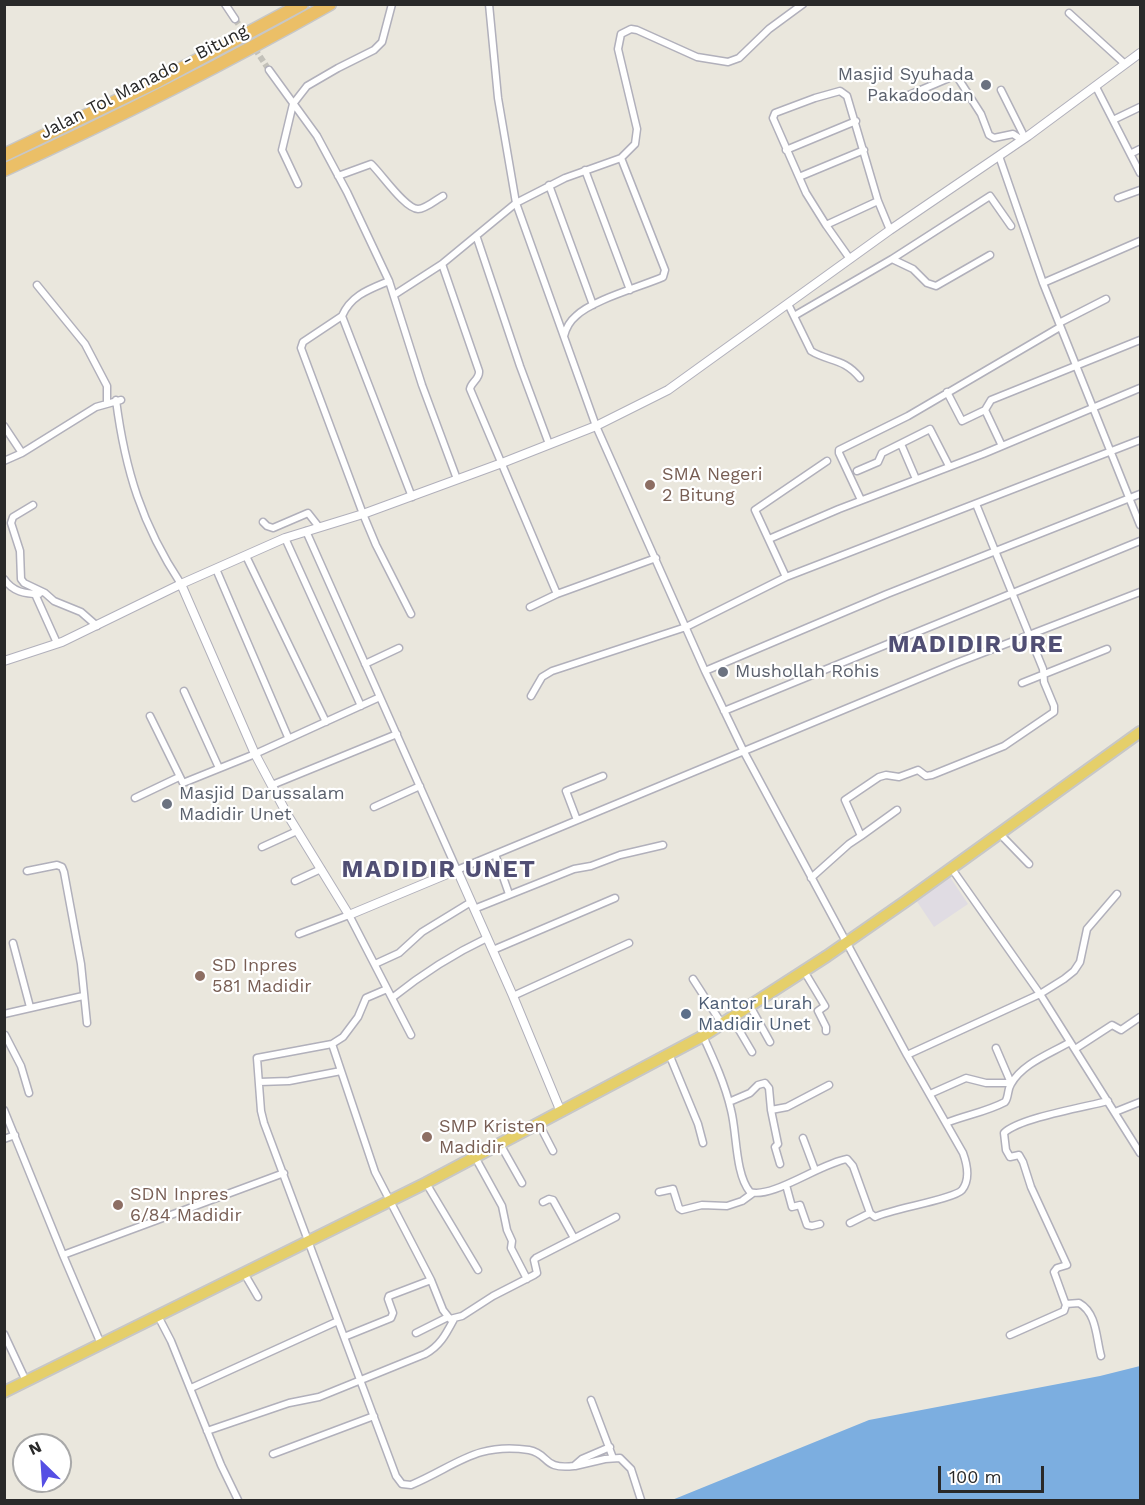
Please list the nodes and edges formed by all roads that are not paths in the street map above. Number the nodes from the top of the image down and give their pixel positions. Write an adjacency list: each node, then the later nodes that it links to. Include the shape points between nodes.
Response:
1 (225, 4): 8 (street)
2 (302, 4): 24 (highway, Jalan Tol Manado - Bitung, via 158,81)
3 (330, 4): 27 (highway, Jalan Tol Manado - Bitung, via 164,93)
4 (392, 4): 15 (street, via 382,42 307,86)
5 (489, 4): 38 (street, via 498,98)
6 (804, 4): 26 (street, via 769,29 745,54 728,62 698,57 638,30 621,34 618,49 637,137 631,150)
7 (1069, 13): 10 (street)
8 (235, 19)
9 (1140, 53): 10 (street)
10 (1125, 64): 12 (street)
11 (269, 70): 15 (street)
12 (1096, 87): 17 (street); 19 (street)
13 (1001, 90): 19 (street)
14 (909, 95): 19 (street, via 956,75 981,114 989,135 994,138 1012,134)
15 (293, 104): 30 (street, via 317,136); 32 (street, via 282,150)
16 (1140, 107): 17 (street)
17 (1113, 120): 23 (street)
18 (856, 121): 21 (street); 21 (street, via 847,96 840,91 778,111 773,118); 22 (street)
19 (1024, 139): 25 (street)
20 (1140, 149): 23 (street)
21 (786, 150): 31 (street)
22 (864, 150): 31 (street); 37 (street)
23 (1132, 153): 29 (street)
24 (4, 155)
25 (999, 156): 41 (street); 49 (street)
26 (621, 158): 28 (street); 51 (street, via 665,270 663,278)
27 (4, 170)
28 (585, 170): 33 (street); 51 (street)
29 (1140, 172)
30 (338, 176): 35 (street, via 371,164 413,207 420,209); 48 (street)
31 (799, 177): 39 (street)
32 (298, 184)
33 (549, 186): 38 (street); 55 (street)
34 (1140, 190): 36 (street)
35 (443, 196)
36 (1118, 198)
37 (878, 201): 39 (street); 41 (street)
38 (516, 203): 42 (street); 59 (street)
39 (826, 225): 45 (street)
40 (1011, 226): 46 (street, via 990,196)
41 (890, 230): 45 (street)
42 (477, 238): 47 (street); 71 (street)
43 (1140, 241): 49 (street)
44 (990, 255): 46 (street, via 936,286)
45 (850, 259): 54 (street)
46 (892, 259): 57 (street)
47 (442, 264): 52 (street); 78 (street, via 479,371 470,389)
48 (389, 281): 52 (street); 56 (street, via 358,295)
49 (1043, 283): 58 (street)
50 (37, 285): 65 (street, via 85,344 107,386)
51 (630, 290): 55 (street)
52 (394, 295): 81 (street)
53 (1106, 299): 58 (street)
54 (788, 304): 57 (street); 69 (street, via 668,390)
55 (593, 305): 59 (street, via 571,321)
56 (342, 316): 84 (street); 89 (street, via 303,342 301,348)
57 (794, 316): 62 (street, via 811,351 840,361)
58 (1059, 325): 61 (street); 64 (street)
59 (564, 336): 69 (street)
60 (1140, 340): 61 (street)
61 (1076, 366): 66 (street); 67 (street, via 991,400)
62 (860, 378)
63 (1140, 388): 66 (street)
64 (947, 392): 67 (street, via 962,421); 86 (street, via 839,450)
65 (107, 402): 75 (street); 105 (street, via 118,400 120,432 135,491 146,523)
66 (1093, 408): 73 (street); 74 (street)
67 (985, 410): 73 (street)
68 (4, 426): 75 (street)
69 (596, 426): 71 (street); 101 (street)
70 (1140, 440): 74 (street)
71 (549, 444): 78 (street)
72 (902, 444): 79 (street, via 930,429); 80 (street, via 882,453 878,462); 82 (street)
73 (1002, 446): 79 (street)
74 (1112, 452): 85 (street); 87 (street)
75 (22, 453): 76 (street)
76 (4, 461)
77 (827, 461): 97 (street, via 755,510)
78 (502, 463): 81 (street); 110 (street)
79 (949, 466): 82 (street)
80 (857, 471)
81 (457, 479): 84 (street)
82 (916, 479): 86 (street)
83 (1140, 494): 85 (street)
84 (412, 497): 89 (street)
85 (1130, 498): 93 (street); 99 (street)
86 (861, 500): 97 (street)
87 (976, 504): 99 (street); 103 (street)
88 (33, 505): 91 (street)
89 (363, 514): 94 (street); 112 (street)
90 (4, 517): 91 (street)
91 (12, 520): 107 (street, via 21,558 21,579)
92 (263, 522): 94 (street, via 273,528 308,513)
93 (1140, 525)
94 (319, 527): 95 (street)
95 (306, 531): 96 (street); 120 (street)
96 (285, 538): 100 (street); 127 (street)
97 (769, 539): 103 (street)
98 (1140, 541): 108 (street)
99 (996, 552): 108 (street); 121 (street)
100 (246, 556): 102 (street); 130 (street)
101 (656, 558): 110 (street); 114 (street)
102 (216, 569): 105 (street); 133 (street)
103 (786, 577): 114 (street)
104 (4, 579): 109 (street, via 17,591)
105 (181, 584): 113 (street); 135 (street)
106 (1140, 592): 115 (street)
107 (45, 593): 109 (street); 113 (street, via 81,612)
108 (1013, 593): 115 (street); 128 (street)
109 (35, 594): 116 (street)
110 (557, 594): 111 (street)
111 (530, 607)
112 (411, 614)
113 (97, 626): 116 (street)
114 (686, 627): 121 (street); 125 (street, via 552,671 542,677)
115 (1029, 635): 122 (street); 134 (street)
116 (57, 643): 119 (street)
117 (399, 648): 120 (street)
118 (1107, 650): 122 (street)
119 (4, 661)
120 (365, 664): 126 (street)
121 (705, 671): 128 (street)
122 (1044, 676): 123 (street); 147 (street, via 1053,714 1004,746 929,776 918,770 899,777 879,777 845,800)
123 (1022, 683)
124 (183, 691): 136 (street)
125 (531, 696)
126 (380, 697): 127 (street); 132 (street)
127 (361, 706): 130 (street)
128 (724, 711): 134 (street)
129 (150, 716): 138 (street)
130 (326, 722): 133 (street)
131 (1140, 732): 146 (highway)
132 (397, 734): 139 (street); 140 (street)
133 (288, 737): 135 (street)
134 (744, 752): 144 (street); 156 (street)
135 (255, 754): 136 (street); 139 (street)
136 (219, 768): 138 (street, via 183,783)
137 (603, 776): 144 (street, via 566,791)
138 (179, 777): 141 (street)
139 (272, 785): 145 (street)
140 (420, 786): 142 (street); 154 (street)
141 (135, 798)
142 (374, 807)
143 (897, 810): 147 (street)
144 (577, 820): 150 (street)
145 (297, 831): 149 (street); 153 (street)
146 (999, 833): 151 (street); 152 (highway)
147 (861, 836): 156 (street)
148 (663, 845): 158 (street, via 556,875)
149 (262, 847)
150 (495, 854): 154 (street); 158 (street)
151 (1029, 864)
152 (952, 868): 165 (highway); 173 (street)
153 (321, 869): 157 (street); 162 (street)
154 (458, 870): 161 (street); 162 (street)
155 (27, 871): 174 (street, via 57,865 64,872 80,953)
156 (811, 878): 165 (street)
157 (295, 881)
158 (509, 894): 161 (street)
159 (1117, 894): 173 (street, via 1087,929 1080,962 1074,971)
160 (615, 898): 168 (street)
161 (472, 905): 164 (street); 169 (street, via 422,932 399,953)
162 (349, 915): 163 (street); 169 (street)
163 (299, 934)
164 (487, 938): 168 (street); 176 (street, via 432,968)
165 (847, 942): 170 (highway); 194 (street)
166 (14, 943): 178 (street)
167 (629, 943): 175 (street)
168 (493, 950): 175 (street)
169 (375, 964): 172 (street)
170 (804, 970): 177 (highway); 183 (street, via 825,1006 818,1011)
171 (693, 979): 181 (street)
172 (387, 989): 176 (street); 189 (street, via 366,998 358,1017 343,1037)
173 (1040, 994): 188 (street); 194 (street)
174 (83, 996): 178 (street); 182 (street)
175 (513, 996): 207 (street)
176 (392, 998): 185 (street)
177 (750, 1006): 181 (highway); 187 (street)
178 (30, 1007): 179 (street)
179 (4, 1014)
180 (1140, 1017): 191 (street, via 1121,1030 1112,1026)
181 (727, 1021): 186 (highway); 192 (street)
182 (87, 1023)
183 (825, 1031)
184 (5, 1035): 199 (street)
185 (411, 1035)
186 (703, 1036): 193 (highway); 202 (street)
187 (770, 1042)
188 (1070, 1042): 191 (street); 197 (street, via 1039,1058)
189 (332, 1044): 195 (street); 196 (street, via 257,1058)
190 (996, 1048): 197 (street)
191 (1075, 1049): 201 (street)
192 (752, 1052)
193 (669, 1054): 207 (highway); 213 (street)
194 (907, 1054): 200 (street)
195 (341, 1071): 196 (street); 226 (street, via 366,1149)
196 (259, 1082): 220 (street, via 264,1123)
197 (1011, 1083): 200 (street, via 966,1078); 208 (street, via 1005,1102)
198 (829, 1085): 205 (street, via 788,1107)
199 (29, 1093)
200 (930, 1094): 208 (street)
201 (1108, 1101): 206 (street); 240 (street, via 1040,1117 1004,1133 1007,1153 1022,1159 1030,1187 1066,1261 1066,1266 1054,1272)
202 (729, 1102): 205 (street, via 765,1083); 225 (street, via 739,1163 747,1188)
203 (1140, 1102): 206 (street)
204 (4, 1110): 210 (street)
205 (771, 1110): 218 (street)
206 (1115, 1112): 216 (street)
207 (561, 1113): 209 (highway)
208 (946, 1123): 228 (street, via 966,1162 963,1189 951,1196 875,1216)
209 (539, 1124): 214 (highway); 215 (street)
210 (15, 1135): 212 (street); 234 (street)
211 (802, 1138): 219 (street)
212 (4, 1139)
213 (703, 1143)
214 (500, 1144): 217 (highway); 222 (street)
215 (553, 1151)
216 (1140, 1153)
217 (476, 1157): 221 (highway); 237 (street, via 502,1206 511,1248)
218 (780, 1164)
219 (815, 1170): 223 (street); 228 (street, via 849,1160)
220 (284, 1173): 233 (street); 234 (street)
221 (426, 1183): 226 (highway); 235 (street)
222 (522, 1183)
223 (786, 1185): 225 (street); 231 (street, via 792,1207 800,1205 807,1225)
224 (659, 1192): 225 (street, via 673,1189 682,1210 702,1205 727,1206)
225 (753, 1193)
226 (390, 1201): 233 (highway); 238 (street)
227 (543, 1202): 232 (street, via 553,1200)
228 (870, 1213): 230 (street)
229 (616, 1217): 232 (street)
230 (850, 1223)
231 (820, 1224)
232 (574, 1238): 237 (street, via 536,1258 537,1273)
233 (309, 1241): 236 (highway); 243 (street)
234 (63, 1255): 248 (street)
235 (478, 1270)
236 (244, 1273): 239 (street); 241 (highway)
237 (527, 1279): 242 (street, via 462,1316)
238 (431, 1280): 242 (street); 247 (street, via 389,1296 391,1318)
239 (258, 1297)
240 (1066, 1304): 246 (street, via 1064,1311); 249 (street, via 1079,1303 1088,1312)
241 (158, 1316): 248 (highway); 252 (street)
242 (451, 1318): 244 (street); 251 (street, via 446,1334 433,1349)
243 (338, 1321): 247 (street); 252 (street)
244 (416, 1333)
245 (4, 1334): 250 (street)
246 (1010, 1335)
247 (344, 1337): 251 (street)
248 (101, 1344): 250 (highway)
249 (1101, 1356)
250 (26, 1381): 253 (highway)
251 (361, 1381): 255 (street); 256 (street)
252 (191, 1388): 256 (street)
253 (4, 1392)
254 (591, 1400): 257 (street)
255 (374, 1416): 258 (street); 260 (street, via 396,1476 406,1486 472,1454 492,1449 527,1450 553,1466)
256 (207, 1431): 261 (street)
257 (610, 1447): 259 (street); 260 (street)
258 (273, 1454)
259 (613, 1458): 260 (street); 262 (street, via 625,1461 631,1469)
260 (574, 1466)
261 (238, 1500)
262 (641, 1500)

